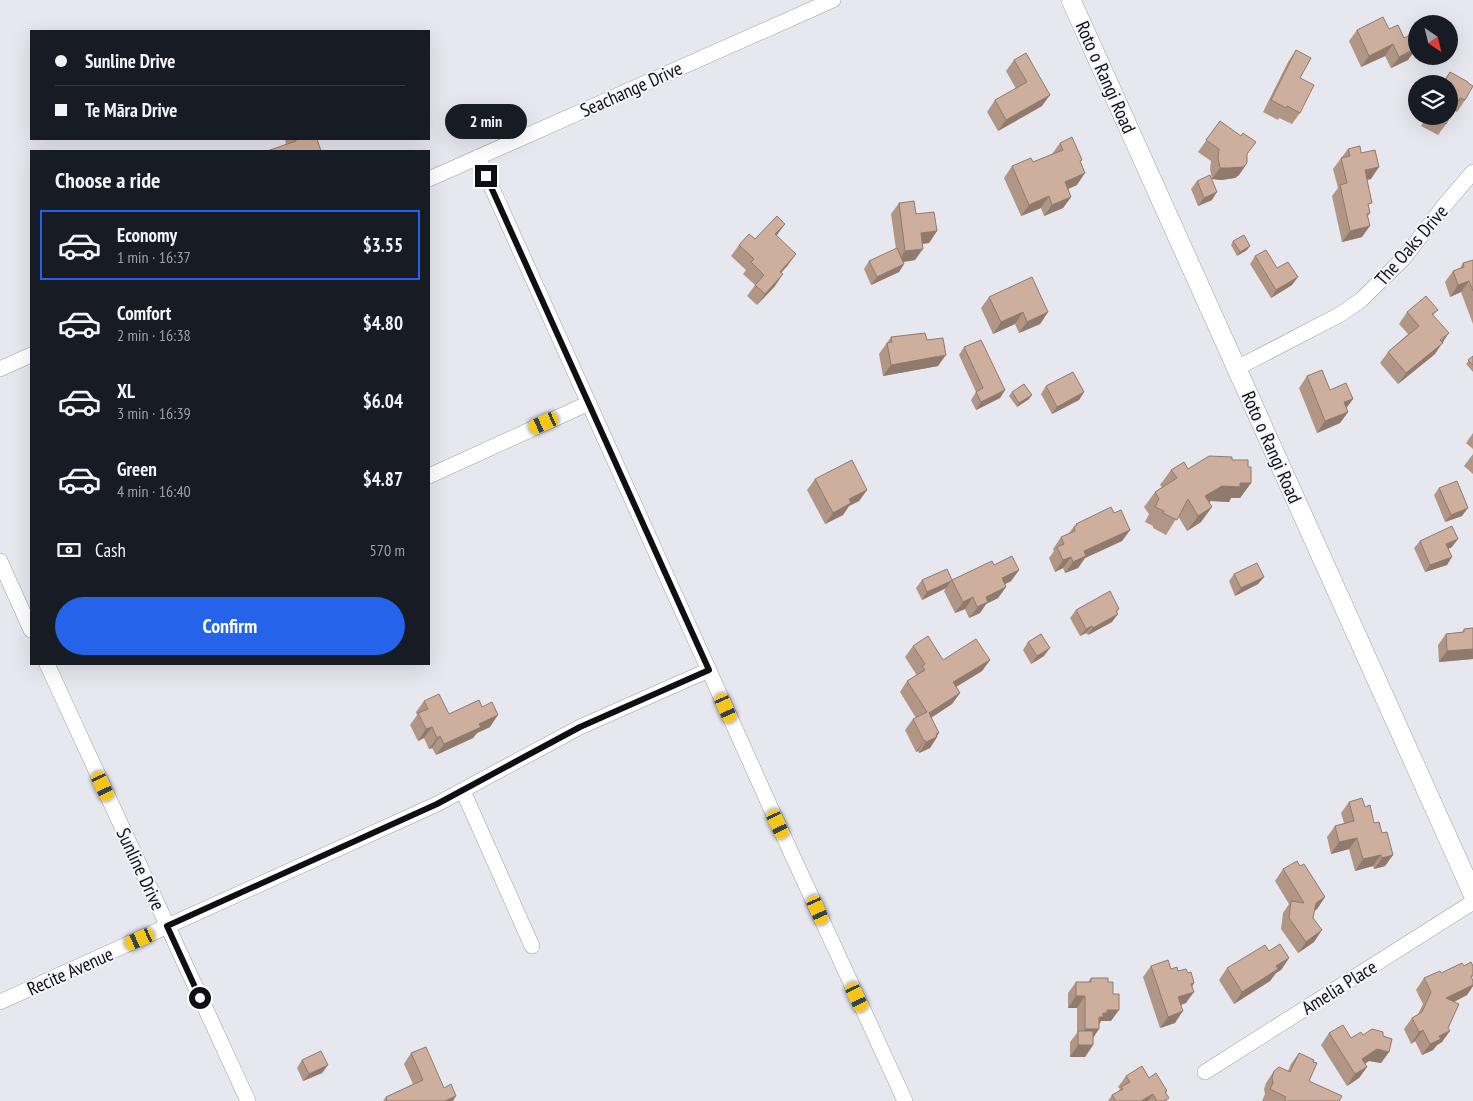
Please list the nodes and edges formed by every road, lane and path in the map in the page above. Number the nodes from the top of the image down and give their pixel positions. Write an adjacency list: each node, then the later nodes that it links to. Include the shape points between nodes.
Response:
1 (833, 0): 3 (street, Seachange Drive)
2 (1071, 0): 7 (street, Roto o Rangi Road)
3 (478, 157): 5 (street, Seachange Drive); 9 (street)
4 (1473, 172): 7 (street, The Oaks Drive, via 1404,258 1361,300 1341,314)
5 (430, 179)
6 (30, 355): 8 (street)
7 (1237, 368): 16 (street, Roto o Rangi Road)
8 (0, 369)
9 (589, 403): 10 (street); 14 (street)
10 (430, 476)
11 (0, 561): 12 (street)
12 (30, 628)
13 (47, 665): 18 (street, Sunline Drive)
14 (709, 670): 15 (street, Recite Avenue, via 580,727); 23 (street)
15 (464, 791): 18 (street, Recite Avenue); 19 (street)
16 (1473, 894)
17 (1473, 902): 21 (street, Amelia Place)
18 (167, 926): 20 (street, Recite Avenue); 22 (street, Sunline Drive)
19 (532, 946)
20 (0, 1002)
21 (1205, 1072)
22 (248, 1101)
23 (905, 1101)

